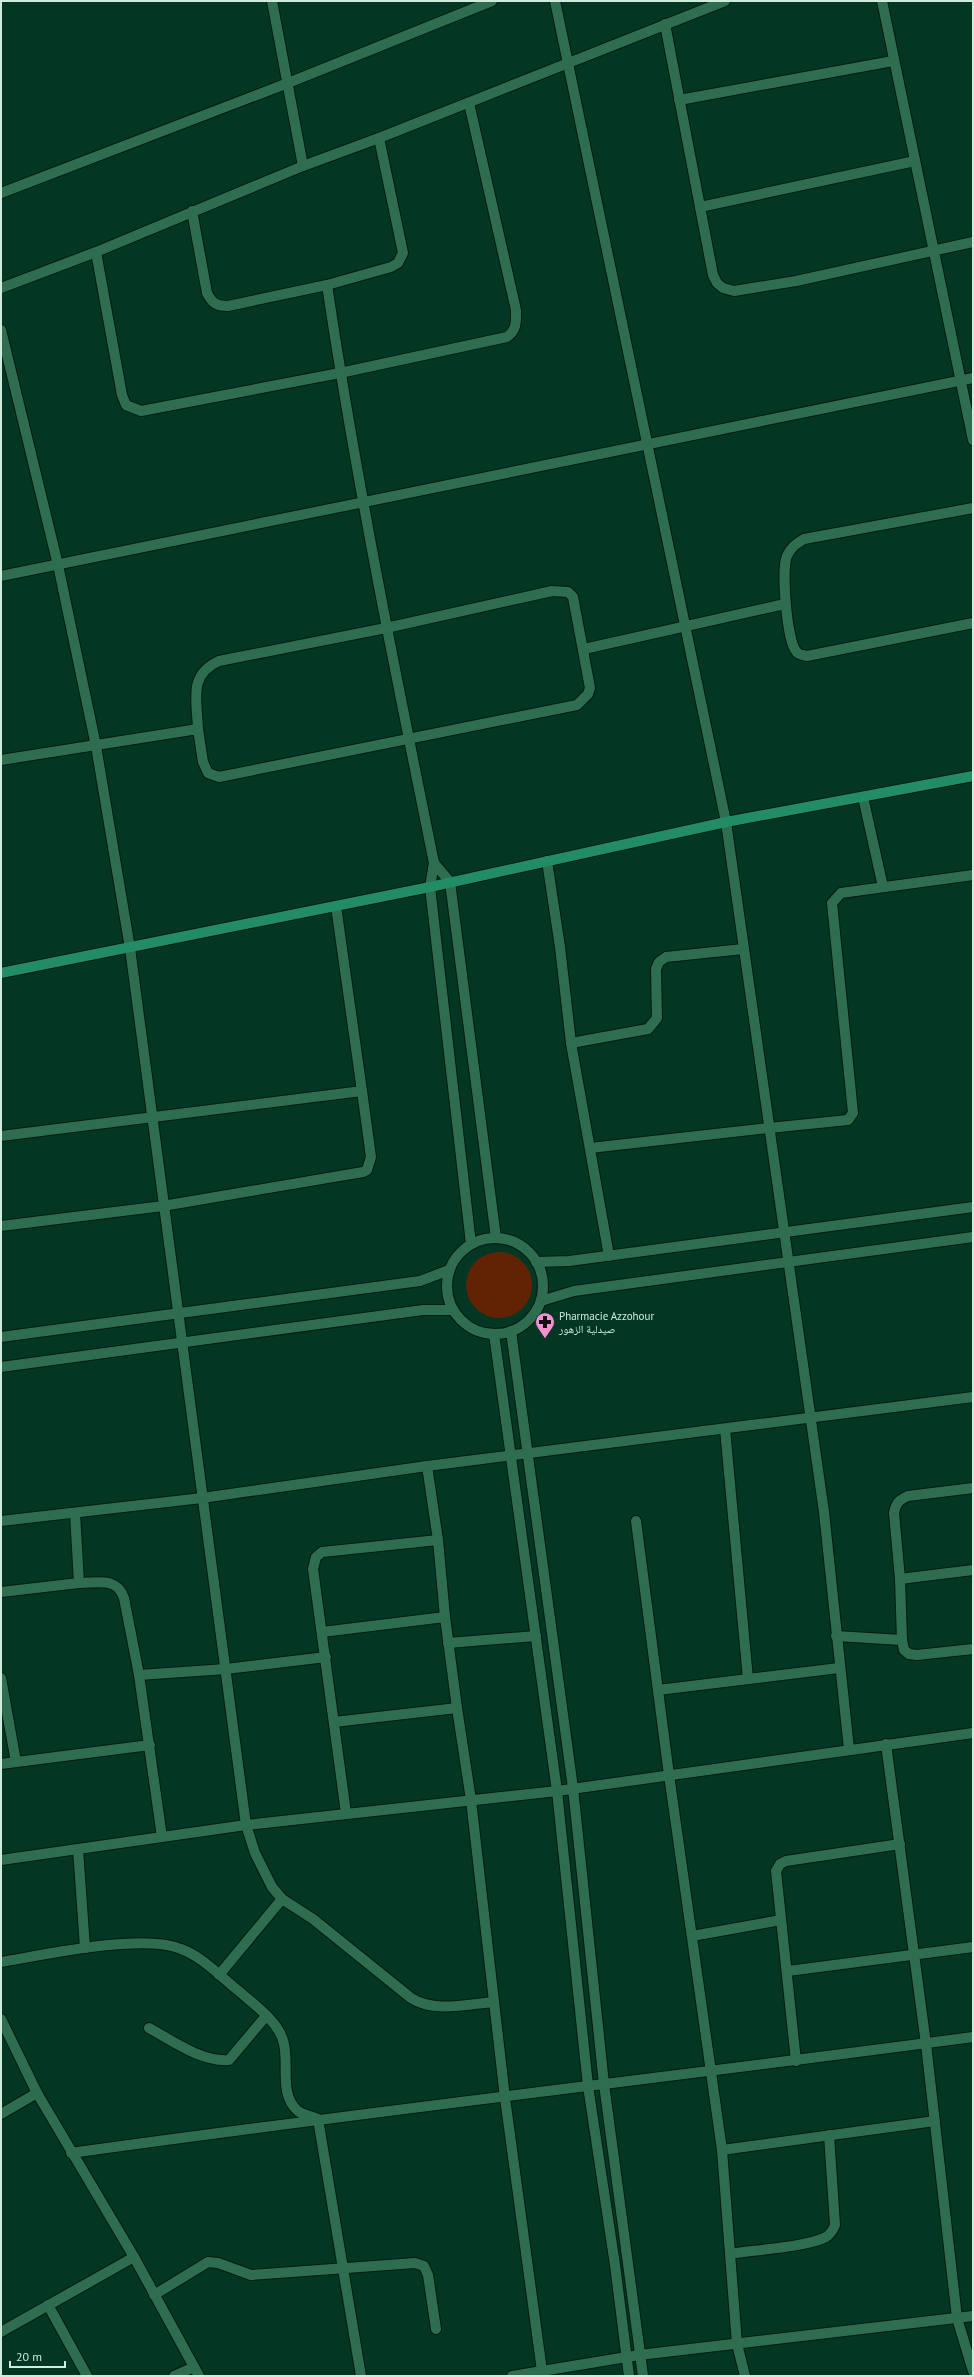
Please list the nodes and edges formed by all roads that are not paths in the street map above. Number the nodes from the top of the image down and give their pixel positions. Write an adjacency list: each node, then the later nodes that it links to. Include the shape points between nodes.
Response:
1 (272, 1): 9 (street)
2 (492, 1): 9 (street)
3 (555, 1): 8 (street)
4 (726, 1): 6 (street)
5 (882, 1): 7 (street)
6 (665, 24): 8 (street); 10 (street)
7 (893, 61): 10 (street); 13 (street)
8 (567, 64): 11 (street); 28 (street)
9 (288, 83): 14 (street); 15 (street)
10 (679, 100): 16 (street)
11 (469, 103): 12 (street); 24 (street, via 516,310 513,333 507,337)
12 (379, 138): 14 (street); 21 (street, via 403,252 401,259 391,267)
13 (915, 161): 16 (street); 20 (street)
14 (303, 166): 17 (street)
15 (1, 192)
16 (700, 207): 20 (street, via 713,275 723,288 734,291 796,281)
17 (192, 211): 19 (street); 21 (street, via 207,293 212,302 219,306)
18 (973, 242): 20 (street)
19 (96, 252): 22 (street); 24 (street, via 122,395 126,405 131,409 141,411)
20 (934, 252): 26 (street)
21 (327, 285): 24 (street)
22 (1, 288)
23 (1, 330): 31 (street)
24 (340, 373): 29 (street)
25 (973, 378): 26 (street)
26 (960, 381): 27 (street); 28 (street)
27 (973, 440)
28 (649, 444): 29 (street); 36 (street)
29 (363, 503): 31 (street); 35 (street)
30 (973, 508): 33 (street, via 804,539 792,546 784,563)
31 (58, 565): 32 (street); 40 (street)
32 (1, 576)
33 (785, 604): 34 (street, via 793,646 796,652 807,656); 36 (street)
34 (973, 623)
35 (386, 628): 37 (street, via 561,590 573,597); 38 (street, via 219,661 206,666 197,682); 39 (street)
36 (684, 628): 37 (street); 44 (street)
37 (584, 649): 39 (street, via 590,688 588,694 577,705)
38 (198, 729): 39 (street, via 203,762 208,773 219,777); 40 (street)
39 (409, 740): 46 (street)
40 (96, 746): 41 (street); 52 (street)
41 (1, 760)
42 (973, 776): 43 (main road)
43 (863, 797): 44 (main road); 50 (street)
44 (726, 822): 45 (main road); 53 (street)
45 (547, 861): 48 (main road); 55 (street)
46 (434, 863): 48 (street); 49 (street)
47 (973, 875): 50 (street)
48 (450, 882): 49 (main road); 66 (street)
49 (430, 887): 51 (main road); 67 (street)
50 (883, 887): 58 (street, via 841,893 832,903 853,1113 848,1120)
51 (336, 906): 52 (main road); 56 (street)
52 (130, 948): 54 (main road); 57 (street)
53 (743, 949): 55 (street, via 666,957 659,962 656,969 657,1018 653,1025 648,1029); 58 (street)
54 (1, 972)
55 (571, 1043): 60 (street)
56 (362, 1091): 57 (street); 61 (street, via 371,1157 367,1170)
57 (154, 1118): 59 (street); 61 (street)
58 (769, 1128): 60 (street); 64 (street)
59 (1, 1136)
60 (590, 1148): 68 (street)
61 (163, 1206): 63 (street); 74 (street)
62 (973, 1207): 64 (street)
63 (1, 1226)
64 (783, 1232): 68 (street); 69 (street)
65 (973, 1237): 69 (street)
66 (496, 1238): 67 (street); 70 (street, via 512,1241)
67 (471, 1244): 71 (street, via 454,1260)
68 (608, 1256): 70 (street)
69 (788, 1261): 72 (street, via 574,1291); 81 (street)
70 (536, 1262): 72 (street, via 542,1274)
71 (449, 1270): 73 (street, via 447,1291); 74 (street, via 420,1281)
72 (541, 1301): 75 (street, via 524,1325)
73 (453, 1310): 76 (street, via 464,1323 478,1331); 78 (street, via 423,1310)
74 (177, 1314): 77 (street); 78 (street)
75 (511, 1331): 76 (street); 83 (street)
76 (494, 1334): 84 (street)
77 (1, 1337)
78 (181, 1343): 79 (street); 87 (street)
79 (1, 1367)
80 (973, 1397): 81 (street)
81 (811, 1419): 82 (street); 99 (street, via 824,1512)
82 (725, 1429): 83 (street); 108 (street)
83 (526, 1454): 84 (street); 119 (street)
84 (512, 1456): 85 (street); 98 (street)
85 (427, 1466): 87 (street); 91 (street)
86 (973, 1488): 93 (street, via 900,1499 894,1513)
87 (202, 1498): 88 (street); 105 (street)
88 (75, 1513): 89 (street); 94 (street)
89 (1, 1520)
90 (636, 1521): 109 (street)
91 (438, 1540): 96 (street); 97 (street, via 322,1552 316,1557 313,1569)
92 (973, 1570): 93 (street)
93 (900, 1578): 100 (street)
94 (79, 1583): 95 (street); 106 (street, via 107,1583 121,1589)
95 (1, 1592)
96 (445, 1617): 97 (street); 101 (street)
97 (322, 1632): 103 (street)
98 (536, 1636): 101 (street); 120 (street)
99 (836, 1636): 100 (street); 104 (street)
100 (902, 1640): 102 (street, via 904,1650 909,1654)
101 (448, 1642): 110 (street)
102 (973, 1649)
103 (326, 1657): 105 (street); 111 (street)
104 (839, 1668): 108 (street); 115 (street)
105 (226, 1669): 106 (street); 123 (street)
106 (139, 1675): 114 (street)
107 (1, 1678): 116 (street)
108 (748, 1679): 109 (street)
109 (658, 1690): 118 (street)
110 (457, 1708): 111 (street); 121 (street)
111 (334, 1722): 122 (street)
112 (973, 1733): 113 (street)
113 (886, 1744): 115 (street); 125 (street)
114 (150, 1745): 116 (street); 124 (street)
115 (850, 1749): 118 (street)
116 (16, 1762): 117 (street)
117 (1, 1764)
118 (669, 1775): 119 (street); 130 (street)
119 (573, 1788): 120 (street); 145 (street)
120 (557, 1790): 121 (street); 146 (street)
121 (471, 1800): 122 (street); 137 (street)
122 (346, 1813): 123 (street)
123 (246, 1825): 124 (street); 128 (street, via 255,1853 272,1887)
124 (162, 1837): 126 (street)
125 (900, 1844): 129 (street, via 780,1864 775,1878); 133 (street)
126 (78, 1849): 127 (street); 131 (street)
127 (1, 1860)
128 (282, 1898): 136 (street); 137 (street, via 313,1918 418,2003 436,2006)
129 (781, 1920): 130 (street); 135 (street)
130 (692, 1936): 144 (street)
131 (85, 1948): 134 (street); 136 (street, via 145,1943 168,1945 193,1955)
132 (973, 1948): 133 (street)
133 (915, 1956): 135 (street); 142 (street)
134 (1, 1962)
135 (788, 1971): 143 (street)
136 (218, 1975): 138 (street)
137 (494, 2002): 148 (street)
138 (266, 2016): 140 (street, via 229,2060 216,2061 204,2057); 150 (street, via 275,2024 284,2044 286,2091 290,2100 299,2111)
139 (1, 2019): 147 (street)
140 (149, 2028)
141 (973, 2037): 142 (street)
142 (926, 2044): 143 (street); 151 (street)
143 (796, 2061): 144 (street)
144 (712, 2071): 145 (street); 153 (street)
145 (604, 2084): 146 (street); 165 (street)
146 (588, 2086): 148 (street); 166 (street, via 616,2265)
147 (37, 2093): 149 (street); 154 (street)
148 (506, 2098): 150 (street); 167 (street)
149 (1, 2114)
150 (318, 2119): 154 (street); 157 (street)
151 (935, 2120): 152 (street); 161 (street)
152 (829, 2135): 153 (street); 155 (street, via 835,2225 832,2231 826,2237 812,2241)
153 (722, 2150): 155 (street)
154 (71, 2153): 156 (street)
155 (730, 2254): 164 (street)
156 (134, 2257): 158 (street); 159 (street)
157 (343, 2269): 158 (street, via 250,2275 218,2263 208,2262); 162 (street, via 415,2263 424,2266 428,2275); 172 (street)
158 (154, 2295): 169 (street)
159 (48, 2305): 163 (street); 170 (street)
160 (973, 2316): 161 (street)
161 (957, 2318): 164 (street); 168 (street)
162 (436, 2329)
163 (1, 2332)
164 (737, 2344): 165 (street); 176 (street)
165 (639, 2355): 166 (street); 175 (street)
166 (625, 2357): 167 (street); 174 (street)
167 (542, 2371): 173 (street)
168 (973, 2371)
169 (196, 2372): 171 (street)
170 (87, 2376)
171 (174, 2376)
172 (361, 2376)
173 (512, 2376)
174 (628, 2376)
175 (643, 2376)
176 (745, 2376)

